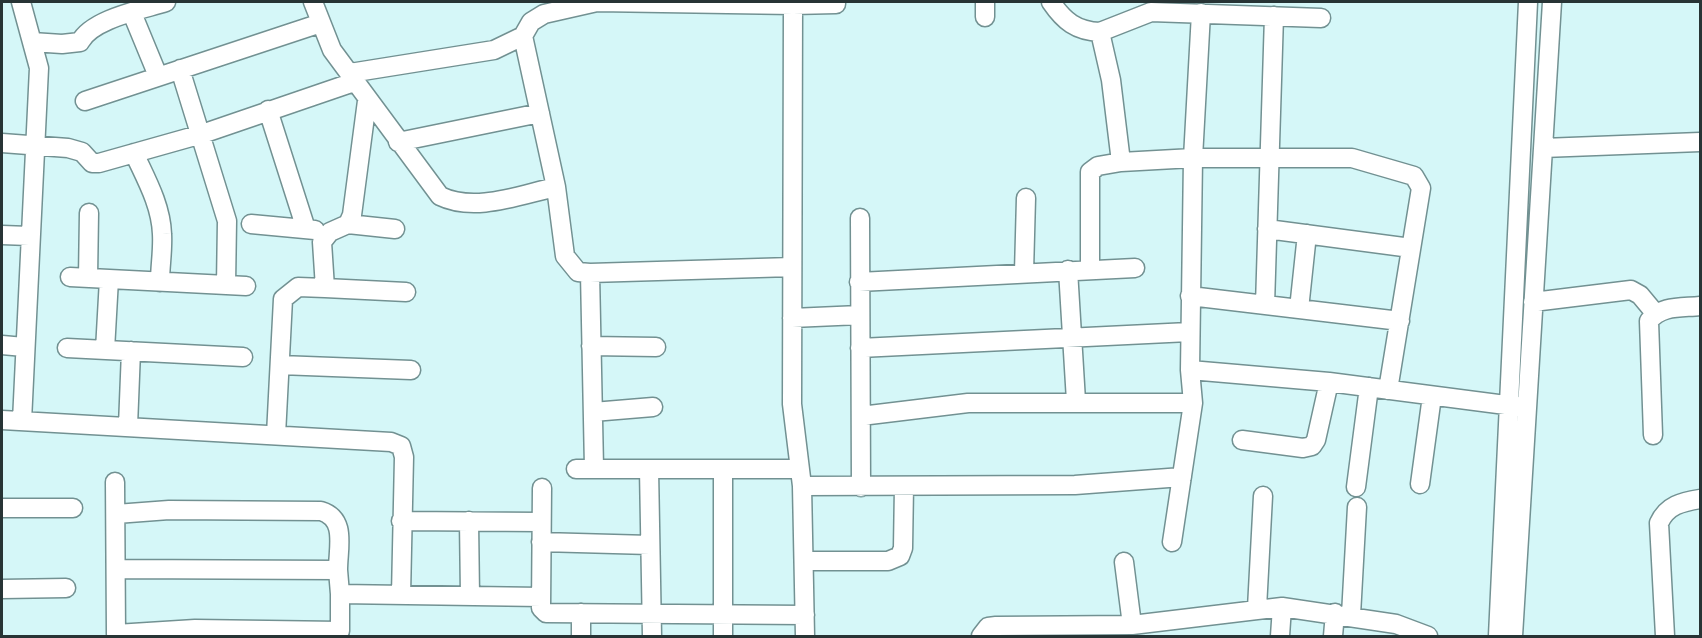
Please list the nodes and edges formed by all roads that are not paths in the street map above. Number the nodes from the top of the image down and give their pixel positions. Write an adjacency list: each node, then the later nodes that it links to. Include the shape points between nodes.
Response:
1 (21, 2): 17 (street)
2 (166, 2): 10 (street)
3 (313, 2): 14 (street)
4 (597, 2): 8 (street); 16 (street, via 544,14 531,22)
5 (1051, 2): 15 (street, via 1072,25)
6 (1528, 2): 92 (street)
7 (1552, 2): 30 (street)
8 (793, 3): 9 (street); 49 (street)
9 (836, 4)
10 (132, 13): 17 (street, via 95,25 80,42); 19 (street)
11 (1201, 13): 12 (street); 15 (street, via 1151,12); 32 (street)
12 (1274, 16): 13 (street); 33 (street)
13 (1321, 18)
14 (321, 23): 18 (street); 20 (street, via 332,50)
15 (1100, 32): 34 (street, via 1111,80)
16 (523, 36): 20 (street, via 495,50); 24 (street)
17 (32, 42): 29 (street, via 39,68)
18 (180, 69): 19 (street); 25 (street)
19 (158, 76): 21 (street)
20 (352, 78): 22 (street); 23 (street)
21 (85, 101)
22 (367, 101): 26 (street); 40 (street)
23 (268, 110): 25 (street); 41 (street)
24 (540, 112): 26 (street); 35 (street)
25 (202, 134): 31 (street); 58 (street, via 228,222)
26 (398, 142): 35 (street, via 440,196 455,204 470,205)
27 (1701, 142): 30 (street)
28 (2, 143): 29 (street)
29 (33, 146): 31 (street, via 82,152 92,163); 47 (street)
30 (1543, 148): 63 (street)
31 (134, 153): 56 (street, via 160,220)
32 (1193, 158): 33 (street); 34 (street); 62 (street)
33 (1271, 158): 43 (street); 48 (street, via 1352,158 1414,176 1421,188)
34 (1121, 162): 51 (street, via 1098,166 1090,172)
35 (556, 187): 54 (street, via 565,256 578,272)
36 (1026, 198): 53 (street)
37 (89, 213): 55 (street, via 79,278)
38 (860, 218): 57 (street)
39 (251, 224): 41 (street)
40 (348, 224): 42 (street); 44 (street)
41 (306, 229): 44 (street)
42 (395, 229)
43 (1267, 229): 45 (street); 64 (street)
44 (330, 232): 60 (street, via 322,242)
45 (1307, 234): 48 (street); 66 (street)
46 (2, 235): 47 (street)
47 (29, 236): 75 (street)
48 (1411, 248): 70 (street)
49 (792, 267): 54 (street); 69 (street)
50 (1135, 268): 51 (street)
51 (1090, 269): 52 (street)
52 (1068, 270): 53 (street); 72 (street)
53 (1024, 272): 57 (street)
54 (590, 273): 74 (street)
55 (109, 279): 56 (street); 79 (street)
56 (160, 282): 58 (street)
57 (859, 282): 68 (street)
58 (226, 285): 59 (street)
59 (246, 286)
60 (325, 288): 61 (street); 82 (street, via 298,287 283,299)
61 (406, 292)
62 (1190, 296): 64 (street); 71 (street)
63 (1533, 302): 67 (street, via 1631,290); 92 (street)
64 (1265, 305): 66 (street)
65 (1701, 306): 67 (street)
66 (1299, 309): 70 (street)
67 (1655, 313): 99 (street, via 1648,332)
68 (860, 315): 69 (street); 78 (street)
69 (792, 318): 106 (street, via 792,404)
70 (1400, 321): 87 (street)
71 (1189, 332): 72 (street); 84 (street)
72 (1072, 338): 78 (street); 89 (street)
73 (2, 345): 75 (street)
74 (591, 346): 76 (street); 93 (street)
75 (24, 347): 96 (street)
76 (656, 347)
77 (67, 348): 79 (street)
78 (860, 348): 94 (street)
79 (105, 350): 80 (street)
80 (131, 351): 81 (street); 97 (street)
81 (243, 357)
82 (280, 365): 83 (street); 98 (street)
83 (411, 369)
84 (1190, 370): 85 (street); 90 (street)
85 (1329, 382): 86 (street); 100 (street, via 1312,446)
86 (1369, 387): 87 (street); 111 (street)
87 (1388, 390): 88 (street)
88 (1432, 396): 92 (street); 108 (street)
89 (1076, 401): 90 (street); 94 (street, via 968,403)
90 (1193, 403): 105 (street)
91 (653, 407): 93 (street)
92 (1517, 407): 155 (street); 156 (street)
93 (593, 412): 101 (street)
94 (861, 416): 110 (street)
95 (2, 420): 96 (street)
96 (22, 421): 97 (street)
97 (128, 426): 98 (street)
98 (276, 435): 119 (street, via 391,442 401,446)
99 (1653, 435)
100 (1242, 440)
101 (594, 468): 102 (street); 103 (street)
102 (576, 469)
103 (650, 469): 104 (street); 124 (street)
104 (723, 470): 106 (street); 140 (street)
105 (1182, 477): 109 (street, via 1076,485); 123 (street)
106 (801, 478): 110 (street); 125 (street)
107 (115, 482): 118 (street)
108 (1420, 484)
109 (904, 486): 110 (street); 125 (street, via 900,556 888,561)
110 (861, 487)
111 (1356, 487)
112 (542, 488): 121 (street)
113 (1263, 496): 136 (street)
114 (1701, 499): 157 (street, via 1665,511 1659,523)
115 (1357, 507): 139 (street)
116 (2, 508): 117 (street)
117 (73, 508)
118 (116, 514): 127 (street); 128 (street, via 169,510 333,514 339,523)
119 (401, 521): 120 (street); 132 (street)
120 (470, 521): 121 (street); 133 (street)
121 (541, 522): 122 (street)
122 (541, 542): 124 (street); 134 (street)
123 (1172, 542)
124 (650, 544): 138 (street)
125 (804, 561): 141 (street)
126 (1124, 562): 142 (street)
127 (117, 569): 128 (street); 146 (street)
128 (338, 570): 131 (street)
129 (66, 588): 130 (street)
130 (2, 590)
131 (340, 594): 132 (street); 145 (street)
132 (400, 595): 133 (street)
133 (470, 596): 134 (street)
134 (541, 597): 137 (street, via 541,608 546,613)
135 (1282, 607): 136 (street); 139 (street); 152 (street)
136 (1257, 608): 142 (street)
137 (581, 613): 138 (street); 147 (street)
138 (651, 614): 140 (street); 148 (street)
139 (1343, 614): 143 (street); 153 (street)
140 (723, 615): 141 (street); 149 (street)
141 (805, 615): 150 (street)
142 (1132, 625): 151 (street, via 996,626 988,627)
143 (1411, 632): 154 (street)
144 (226, 633): 145 (street); 146 (street, via 195,629)
145 (340, 634)
146 (116, 635)
147 (581, 636)
148 (652, 636)
149 (723, 636)
150 (805, 636)
151 (981, 636)
152 (1280, 636)
153 (1333, 636)
154 (1428, 636)
155 (1498, 636)
156 (1513, 636)
157 (1665, 636)

